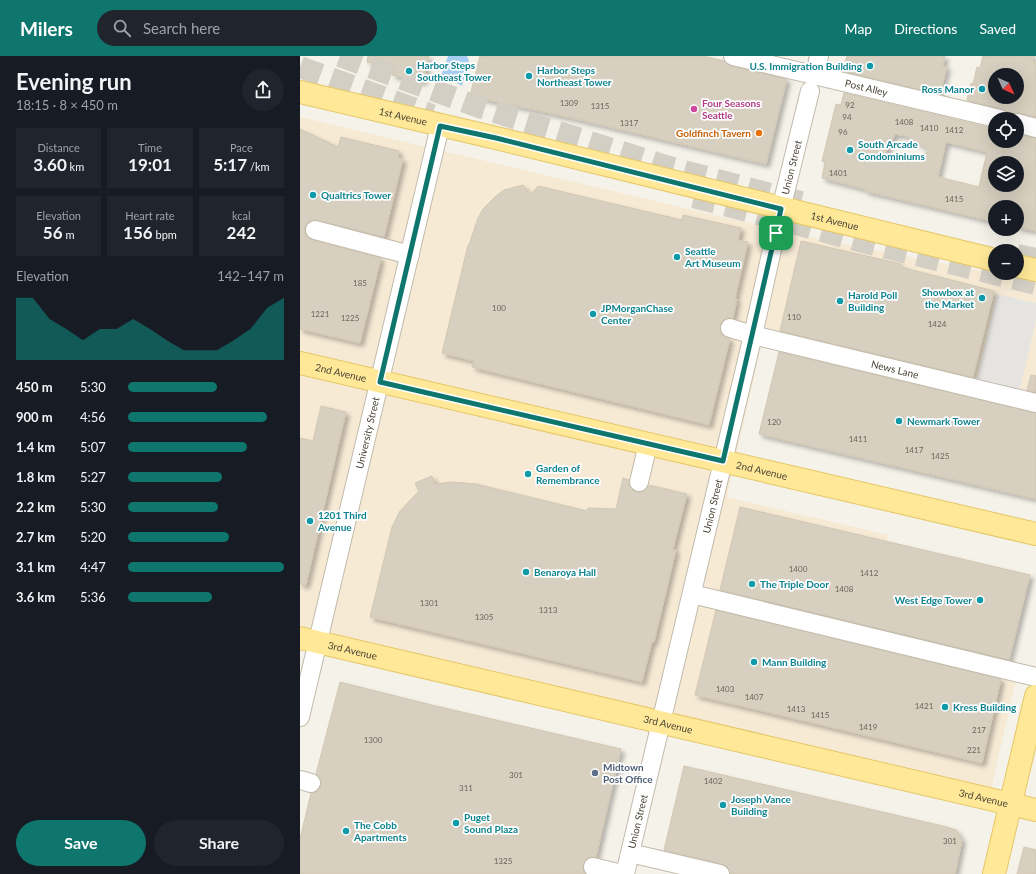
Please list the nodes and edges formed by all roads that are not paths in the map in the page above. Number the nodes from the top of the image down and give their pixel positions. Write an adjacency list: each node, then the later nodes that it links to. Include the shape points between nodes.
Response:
1 (734, 56): 3 (street, Post Alley)
2 (820, 56): 3 (street, Union Street)
3 (813, 83): 5 (street, Post Alley); 9 (street, Union Street)
4 (300, 92): 7 (main road, 1st Avenue)
5 (988, 117)
6 (1024, 125): 8 (street)
7 (440, 126): 9 (main road, 1st Avenue); 11 (street, University Street)
8 (1036, 128)
9 (781, 209): 12 (main road, 1st Avenue); 16 (street, Union Street)
10 (315, 230): 11 (street)
11 (410, 255): 18 (street, University Street)
12 (988, 258)
13 (1024, 267): 14 (main road)
14 (1036, 270)
15 (730, 328): 16 (street, News Lane)
16 (753, 335): 19 (street, News Lane); 21 (street, Union Street)
17 (300, 363): 18 (main road, 2nd Avenue)
18 (380, 382): 20 (main road, 2nd Avenue); 25 (street, University Street)
19 (1036, 403)
20 (648, 444): 21 (main road, 2nd Avenue); 22 (street)
21 (723, 461): 23 (main road, 2nd Avenue); 24 (street, Union Street)
22 (638, 482)
23 (1036, 534)
24 (692, 594): 26 (street); 29 (street, Union Street)
25 (309, 640): 28 (street, University Street); 29 (main road, 3rd Avenue)
26 (1036, 676)
27 (1036, 696): 30 (main road)
28 (300, 717)
29 (661, 722): 30 (main road, 3rd Avenue); 32 (street, Union Street)
30 (1010, 804): 31 (main road, 3rd Avenue); 36 (main road)
31 (1036, 810)
32 (630, 853): 34 (street, Union Street); 35 (street)
33 (594, 867): 34 (street)
34 (624, 874)
35 (720, 874)
36 (994, 874)

